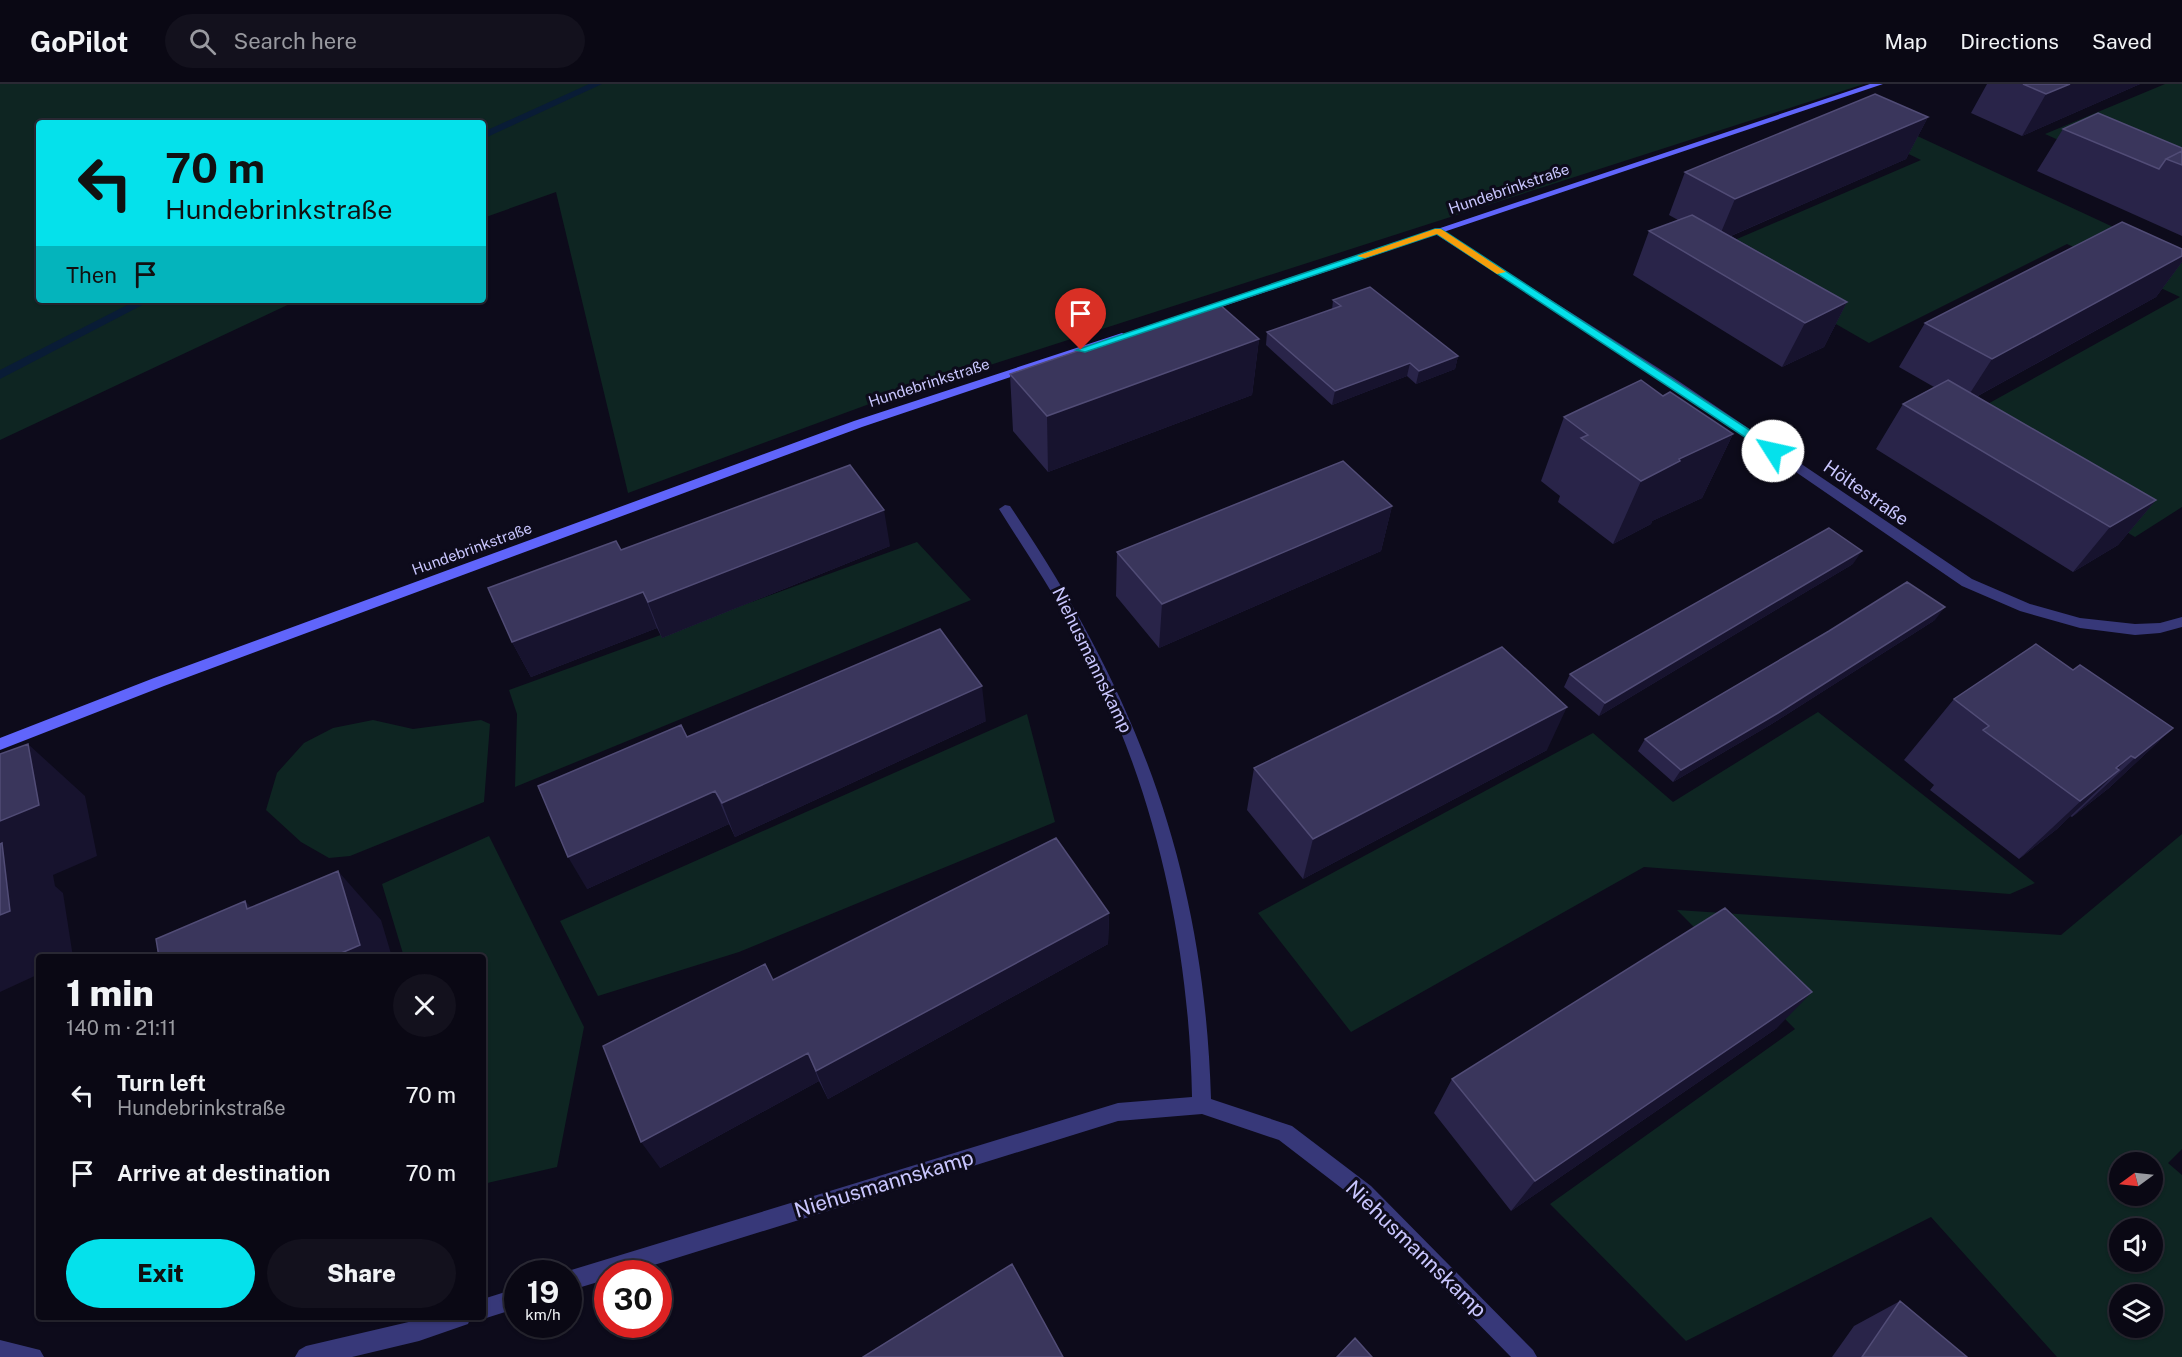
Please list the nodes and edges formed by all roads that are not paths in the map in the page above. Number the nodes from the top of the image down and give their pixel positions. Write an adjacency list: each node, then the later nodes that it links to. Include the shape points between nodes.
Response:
1 (1880, 84): 2 (street, Hundebrinkstraße)
2 (1438, 231): 3 (street, Hundebrinkstraße); 6 (street, Höltestraße, via 1980,589 2046,616 2090,626 2130,629)
3 (1188, 314)
4 (1131, 333): 7 (street, Hundebrinkstraße, via 858,424)
5 (1005, 509): 8 (street, Niehusmannskamp, via 1076,621 1114,696 1140,762 1183,914 1197,1004)
6 (2182, 622)
7 (0, 744)
8 (1203, 1105): 9 (street, Niehusmannskamp, via 1118,1112); 16 (street, Niehusmannskamp, via 1285,1133 1364,1193)
9 (582, 1277)
10 (504, 1303): 11 (street)
11 (486, 1309)
12 (452, 1320): 15 (street)
13 (0, 1351): 14 (street)
14 (33, 1357)
15 (306, 1357)
16 (1526, 1357)

